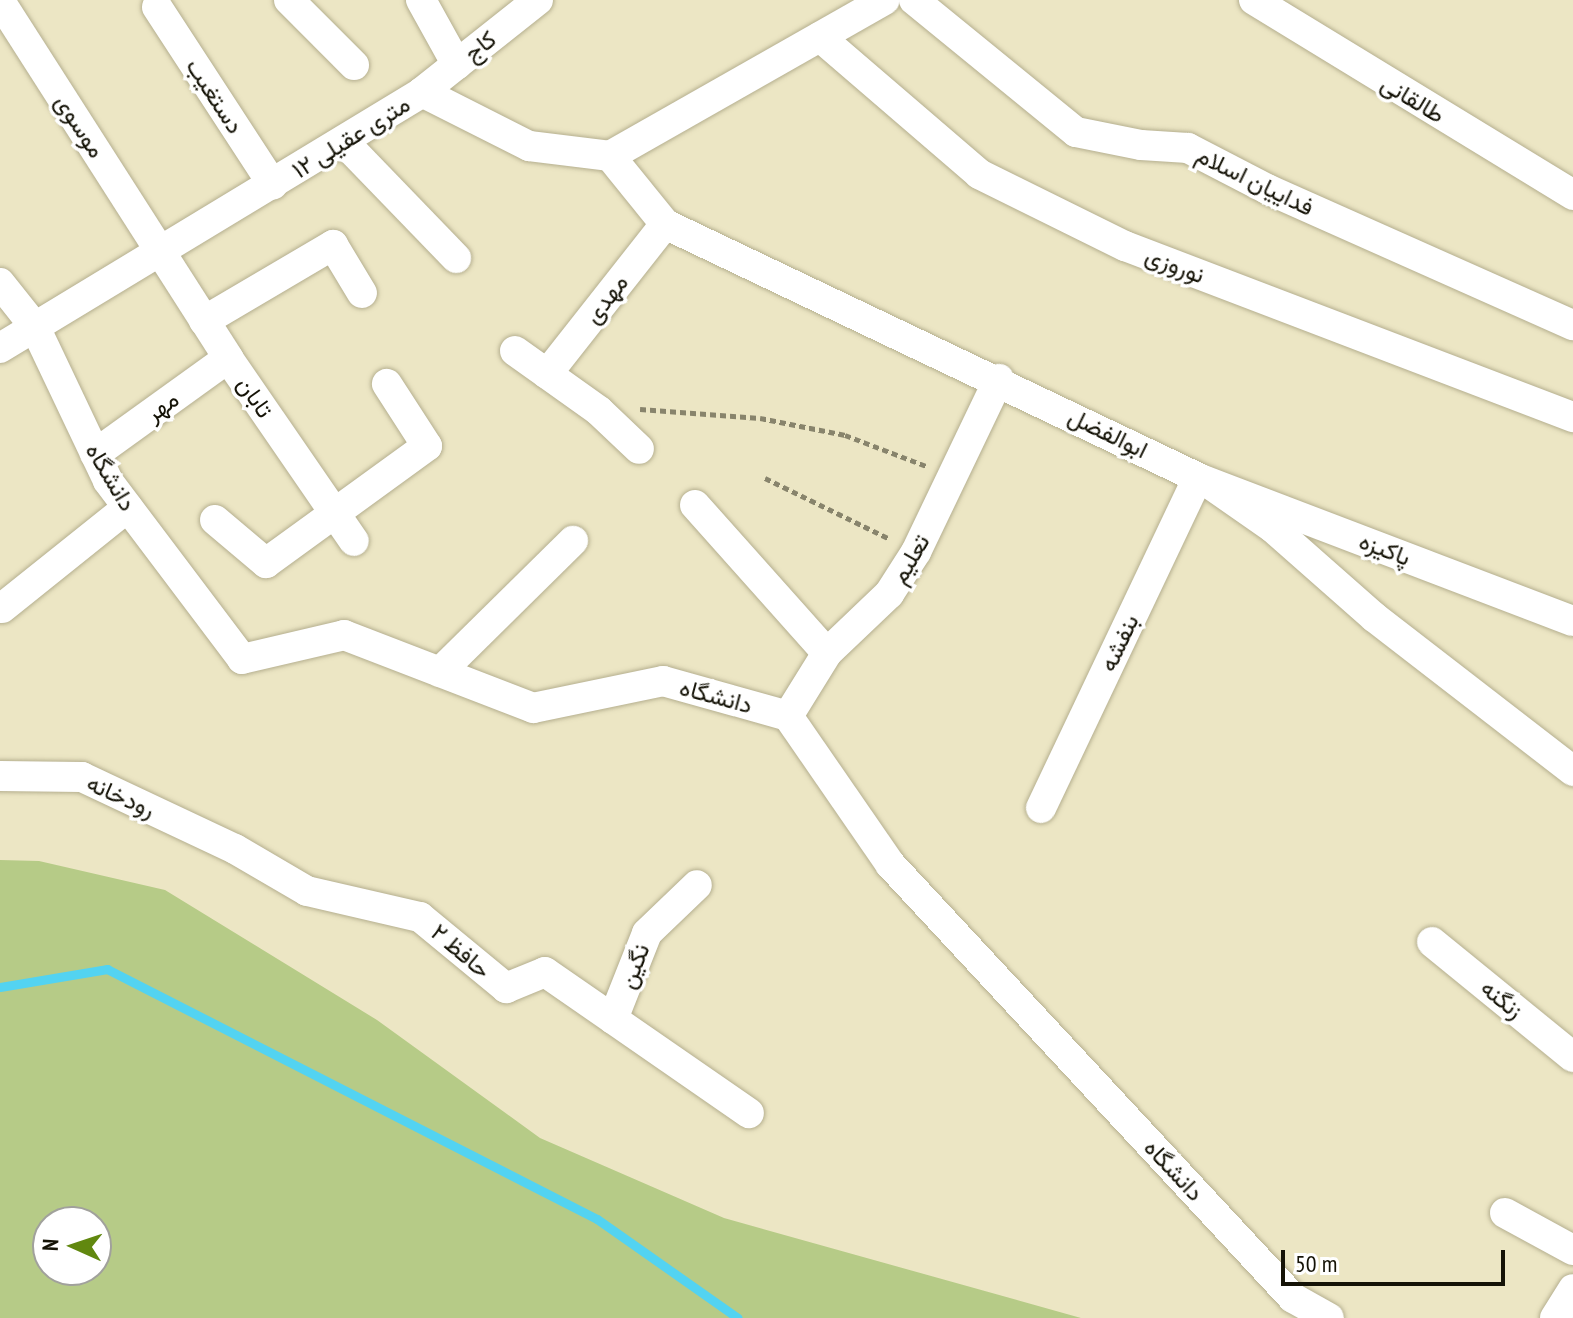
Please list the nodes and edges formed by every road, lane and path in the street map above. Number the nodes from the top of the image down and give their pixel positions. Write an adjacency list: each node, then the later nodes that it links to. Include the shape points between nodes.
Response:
1 (289, 0): 10 (street)
2 (421, 0): 11 (street)
3 (538, 0): 11 (street, کاج)
4 (885, 0): 9 (street)
5 (914, 0): 23 (street, فداییان اسلام, via 1076,132 1188,148 1267,189)
6 (1254, 0): 16 (street, طالقانی)
7 (0, 1): 18 (street, موسوی)
8 (157, 7): 15 (street, دستغیب)
9 (820, 37): 14 (street); 32 (street, نوروزی, via 979,174 1125,246)
10 (354, 65)
11 (457, 65): 12 (street, کاج)
12 (422, 92): 13 (street, ۱۲ متری عقیلی); 14 (street, ۱۲ متری عقیلی, via 529,146)
13 (345, 143): 15 (street, ۱۲ متری عقیلی); 19 (street)
14 (610, 156): 17 (street, ابوالفضل)
15 (273, 185): 18 (street, ۱۲ متری عقیلی)
16 (1573, 195)
17 (665, 224): 28 (street, مهدی); 29 (street, ابوالفضل)
18 (160, 251): 22 (street, تابان); 24 (street, ۱۲ متری عقیلی)
19 (456, 258)
20 (0, 283): 24 (street, دانشگاه)
21 (362, 293): 22 (street, via 333,245)
22 (204, 321): 27 (street, تابان)
23 (1573, 325)
24 (35, 327): 25 (street, ۱۲ متری عقیلی); 34 (street, دانشگاه)
25 (0, 348)
26 (515, 351): 28 (street)
27 (228, 358): 34 (street, مهر); 40 (street, تابان)
28 (547, 374): 31 (street)
29 (999, 379): 35 (street, تعلیم); 37 (street, ابوالفضل)
30 (387, 384): 40 (street, via 427,446)
31 (599, 411): 33 (street); 35 (path, via 660,408 760,418 845,435)
32 (1573, 417)
33 (639, 449)
34 (95, 454): 39 (street, دانشگاه)
35 (953, 476): 44 (street, تعلیم)
36 (765, 478): 44 (path)
37 (1198, 478): 46 (street, پاکیزه); 50 (street, ابوالفضل, via 1273,528 1374,617); 52 (street, بنفشه)
38 (695, 505): 47 (street)
39 (128, 507): 45 (street); 48 (street, دانشگاه, via 242,659 344,635)
40 (333, 510): 41 (street, via 266,563); 42 (street, تابان)
41 (215, 520)
42 (354, 541)
43 (573, 541): 48 (street)
44 (916, 552): 47 (street, تعلیم, via 889,594)
45 (2, 608)
46 (1573, 621)
47 (827, 653): 49 (street, تعلیم)
48 (440, 672): 49 (street, دانشگاه, via 533,708 663,681)
49 (788, 716): 62 (street, دانشگاه, via 890,864 1293,1298)
50 (1573, 771)
51 (0, 776): 53 (street, رودخانه, via 82,777)
52 (1041, 808)
53 (235, 849): 56 (street, حافظ ۲, via 307,891 420,917 506,988 545,972)
54 (697, 885): 56 (street, نگین, via 647,933)
55 (1432, 942): 57 (street, زنگنه)
56 (613, 1019): 58 (street, حافظ ۲)
57 (1573, 1057)
58 (749, 1113)
59 (1505, 1213): 60 (street)
60 (1573, 1250)
61 (1573, 1289): 63 (street)
62 (1329, 1318)
63 (1555, 1318)

